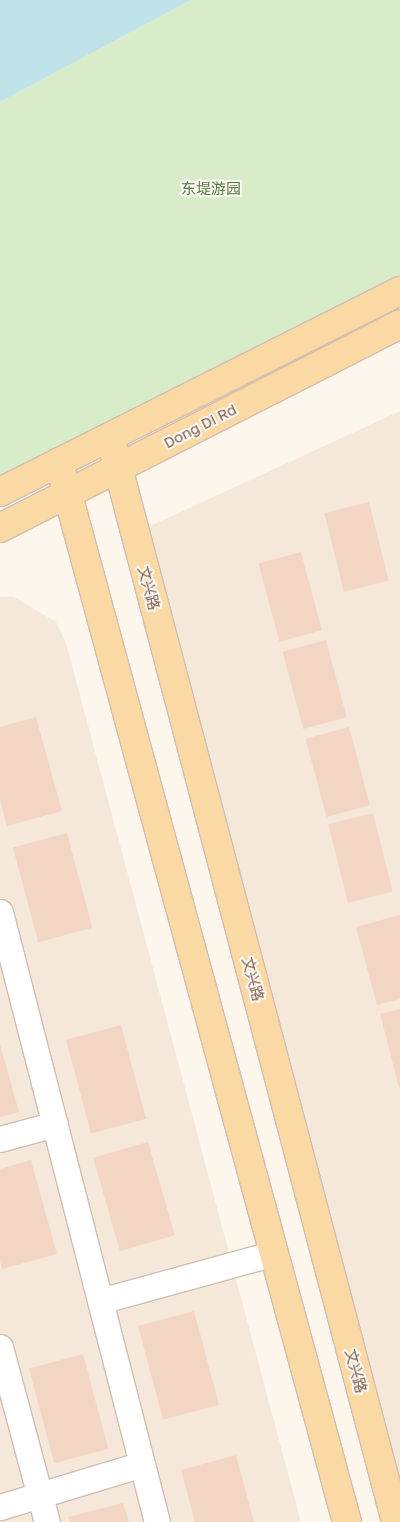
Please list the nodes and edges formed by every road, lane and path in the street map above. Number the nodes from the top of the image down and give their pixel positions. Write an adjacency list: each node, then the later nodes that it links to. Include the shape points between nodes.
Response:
1 (400, 291): 3 (main road)
2 (400, 324): 5 (main road, Dong Di Rd)
3 (110, 437): 4 (main road); 5 (main road, 文兴路)
4 (59, 462): 6 (main road); 7 (main road)
5 (117, 468): 7 (main road, Dong Di Rd); 21 (main road, 文兴路)
6 (0, 492)
7 (68, 494): 8 (main road, Dong Di Rd); 12 (main road)
8 (0, 528)
9 (0, 912): 10 (lane)
10 (55, 1124): 11 (lane); 13 (lane)
11 (0, 1139)
12 (274, 1253): 13 (lane); 20 (main road)
13 (100, 1301): 15 (lane)
14 (0, 1347): 16 (lane)
15 (142, 1464): 16 (lane); 19 (lane)
16 (40, 1495): 17 (lane); 18 (lane)
17 (0, 1507)
18 (47, 1522)
19 (157, 1522)
20 (347, 1522)
21 (396, 1522)

